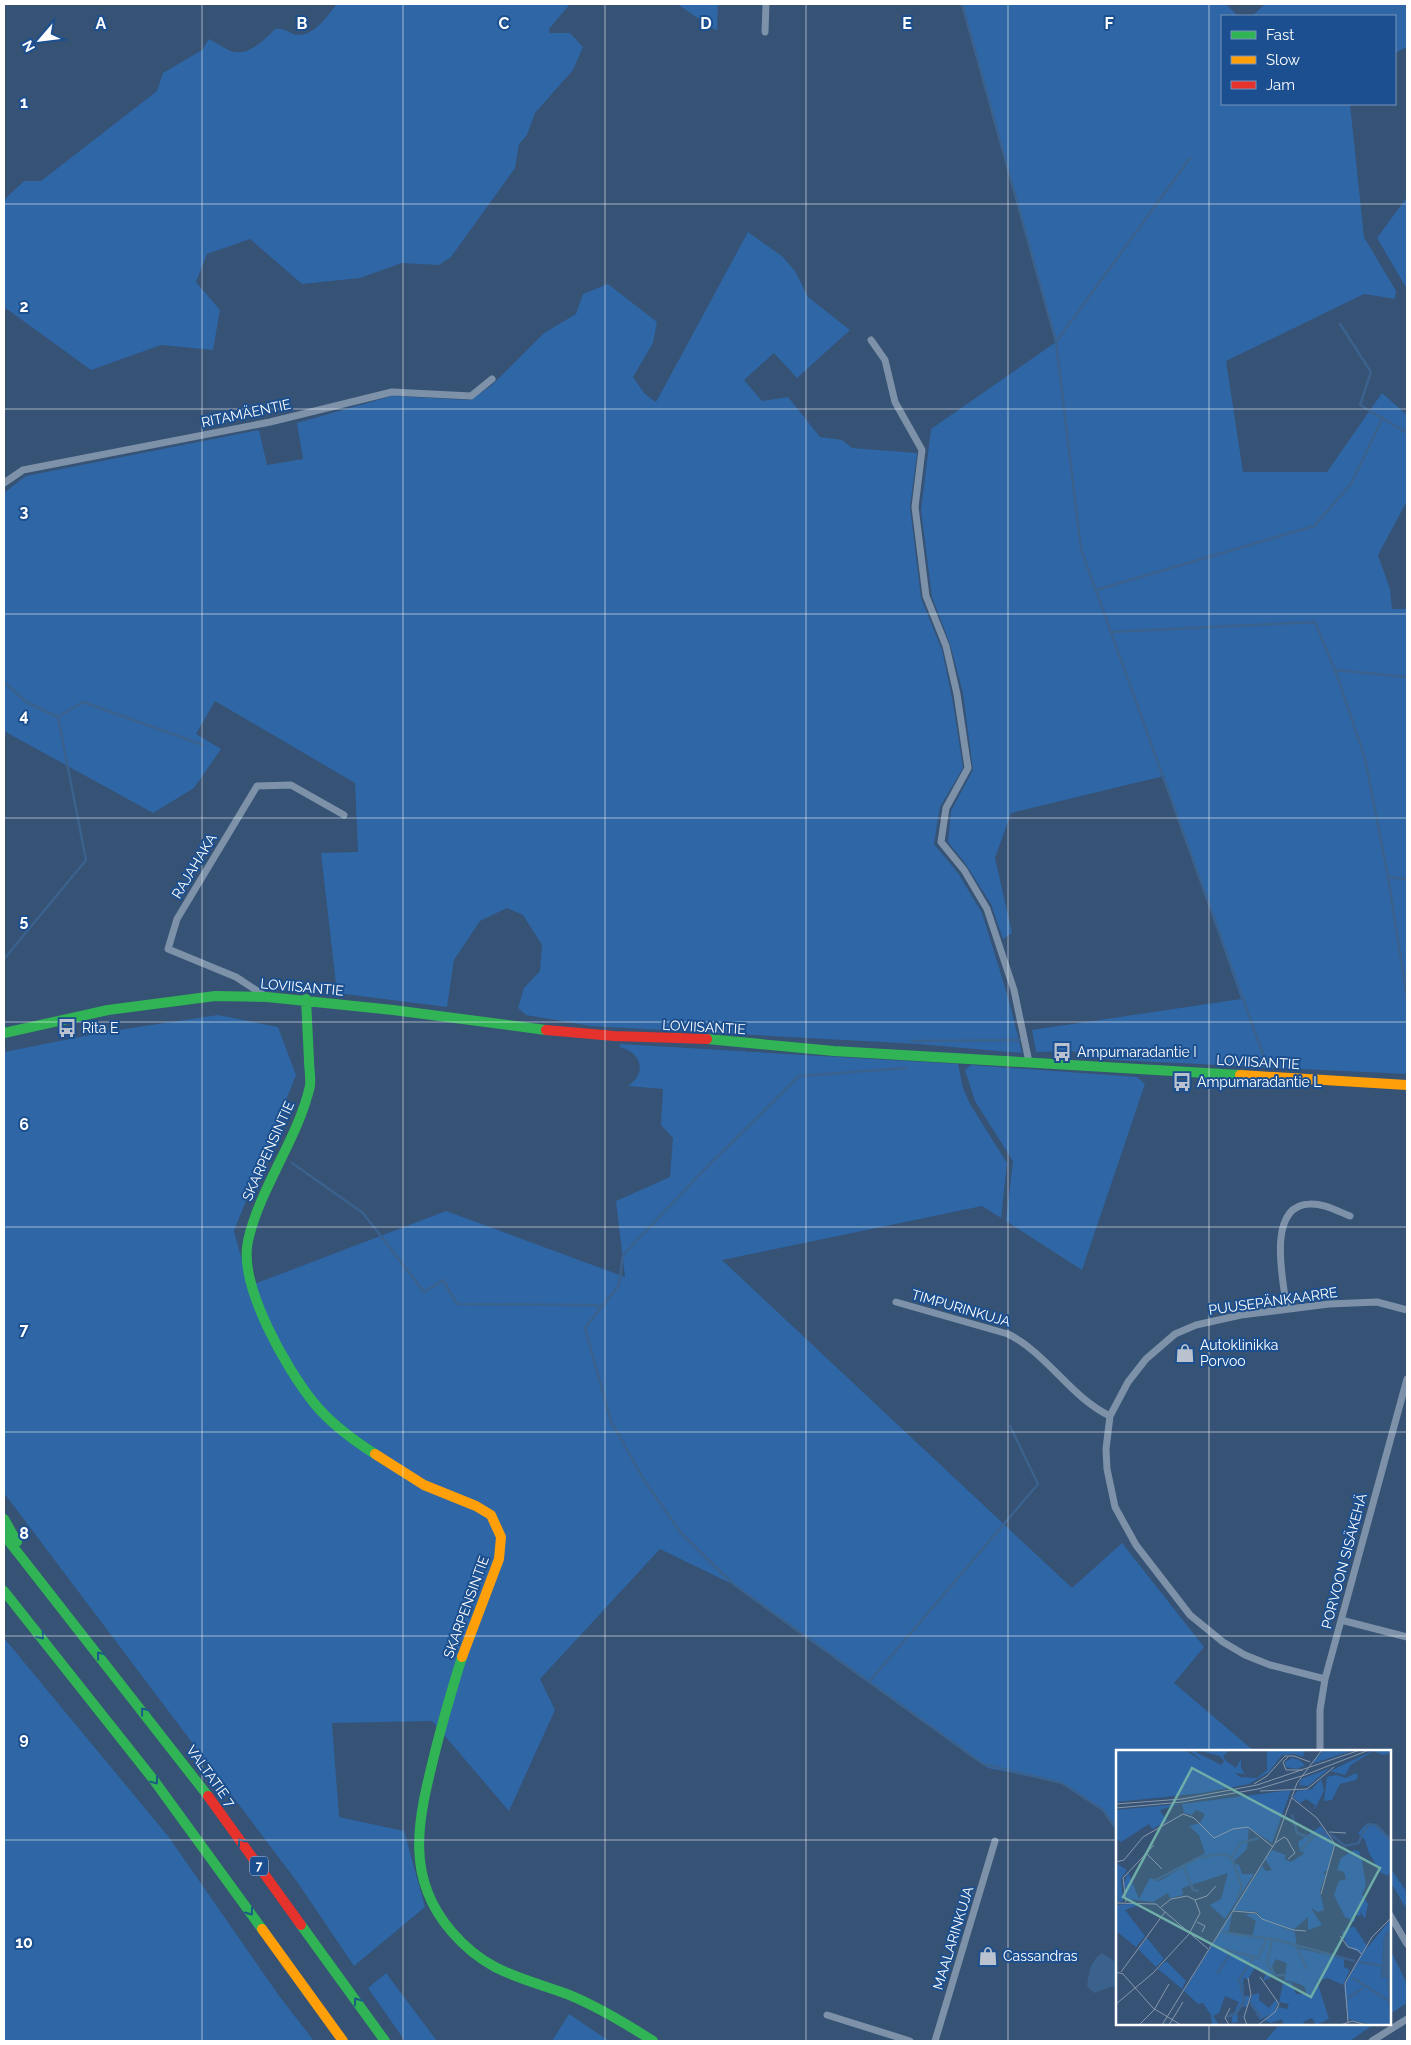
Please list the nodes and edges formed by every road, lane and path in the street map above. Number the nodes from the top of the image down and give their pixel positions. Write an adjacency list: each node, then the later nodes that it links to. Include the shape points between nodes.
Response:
1 (766, 4): 2 (street)
2 (765, 32)
3 (871, 340): 10 (street, via 885,360 895,402 922,450 915,507 926,596 946,646 968,768 946,808 941,842 964,870 987,909 1014,990)
4 (492, 379): 5 (street, RITAMÄENTIE, via 471,396 392,392 270,422 23,470)
5 (4, 483)
6 (344, 815): 7 (street, RAJAHAKA, via 291,786 258,786 177,919 168,949 236,977)
7 (267, 997): 8 (main road, LOVIISANTIE); 9 (main road, LOVIISANTIE, via 215,996 118,1009)
8 (306, 999): 10 (main road, LOVIISANTIE, via 512,1027); 33 (main road, SKARPENSINTIE, via 310,1085 262,1196 247,1244 247,1264 254,1299 292,1371 332,1422 358,1444 424,1485 485,1510 496,1522 501,1537 499,1559 450,1692 422,1802 423,1884 449,1927 484,1962 509,1975 593,2005)
9 (4, 1033)
10 (1029, 1062): 11 (main road, LOVIISANTIE)
11 (1407, 1085)
12 (1350, 1216): 14 (street, via 1310,1204 1294,1208 1286,1216 1280,1238)
13 (896, 1302): 17 (street, TIMPURINKUJA, via 1015,1337 1032,1348 1082,1398)
14 (1286, 1309): 15 (street, PUUSEPÄNKAARRE, via 1377,1302); 17 (street, PUUSEPÄNKAARRE, via 1213,1320 1175,1334 1146,1359 1128,1382)
15 (1407, 1310)
16 (1407, 1379): 22 (street, PORVOON SISÄKEHÄ)
17 (1110, 1416): 24 (street, PUUSEPÄNKAARRE, via 1107,1469 1115,1507 1136,1545 1184,1608 1207,1631 1245,1655)
18 (4, 1519): 20 (main road)
19 (4, 1535): 20 (main road, VALTATIE 7 / 7)
20 (32, 1568): 32 (main road, VALTATIE 7 / 7, one-way to 20, via 180,1758)
21 (6, 1594): 31 (main road, one-way to 31, via 153,1779)
22 (1341, 1620): 23 (street); 24 (street, PORVOON SISÄKEHÄ)
23 (1407, 1637)
24 (1325, 1679): 25 (street, PORVOON SISÄKEHÄ, via 1320,1710)
25 (1320, 1750)
26 (995, 1841): 35 (street, MAALARINKUJA)
27 (1391, 1918): 28 (street)
28 (1407, 1944)
29 (827, 2015): 34 (street)
30 (1407, 2019): 36 (street)
31 (343, 2041)
32 (386, 2041)
33 (653, 2041)
34 (910, 2041)
35 (935, 2041)
36 (1372, 2041)

